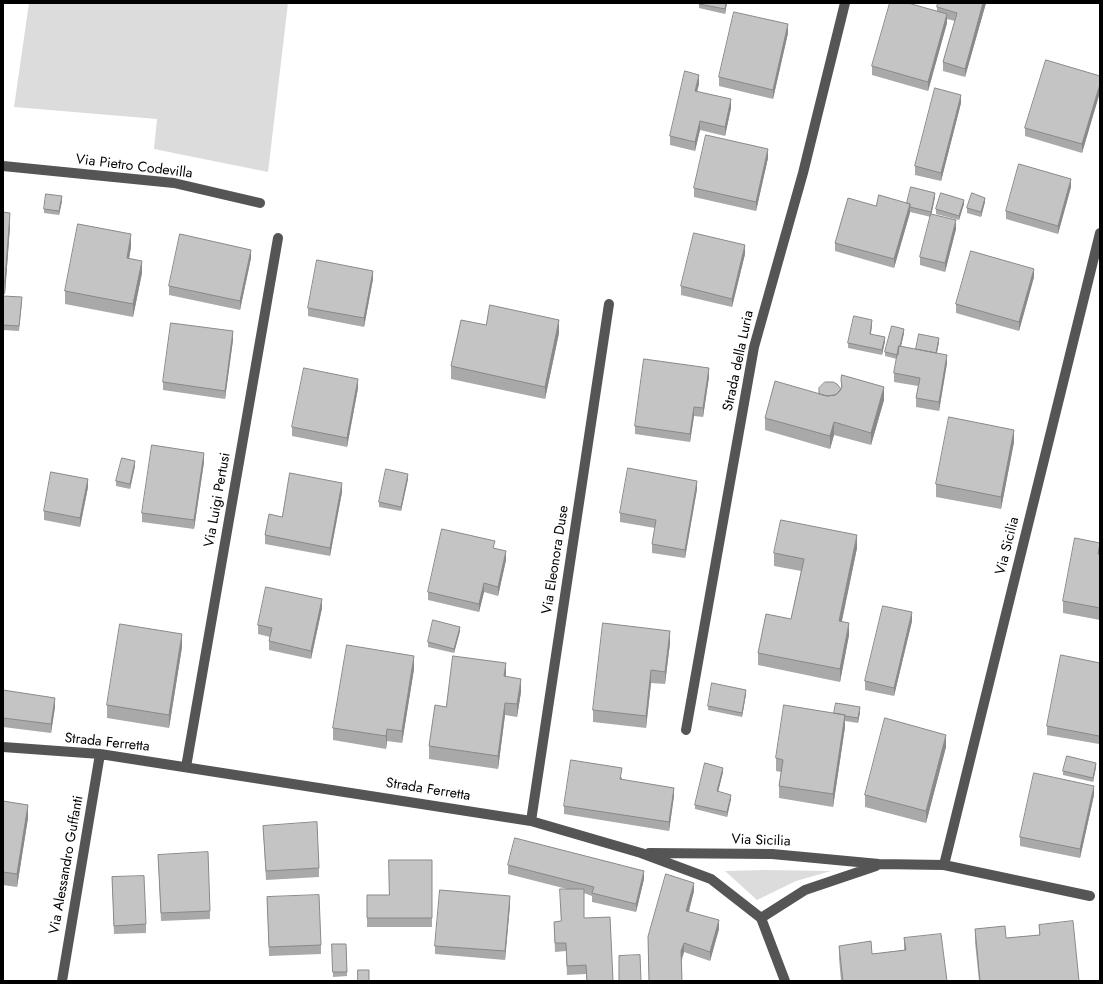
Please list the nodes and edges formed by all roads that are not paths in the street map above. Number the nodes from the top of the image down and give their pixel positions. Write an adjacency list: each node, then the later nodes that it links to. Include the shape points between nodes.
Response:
1 (845, 3): 7 (street, Strada della Luria, via 803,173 754,347)
2 (3, 166): 3 (street, Via Pietro Codevilla, via 174,183)
3 (260, 203)
4 (1100, 234): 14 (street, Via Sicilia)
5 (278, 238): 10 (street, Via Luigi Pertusi)
6 (609, 304): 11 (street, Via Eleonora Duse)
7 (686, 730)
8 (3, 747): 9 (street, Strada Ferretta)
9 (100, 754): 10 (street, Strada Ferretta); 17 (street, Via Alessandro Guffanti)
10 (186, 767): 11 (street, Strada Ferretta)
11 (531, 821): 12 (street, Strada Ferretta)
12 (641, 853): 13 (street, Via Sicilia, via 772,854); 16 (street, Strada Ferretta, via 711,879)
13 (879, 864): 14 (street, Via Sicilia); 16 (street, Via Sicilia, via 805,890)
14 (944, 865): 15 (street, Via Sicilia)
15 (1090, 896)
16 (761, 918): 18 (street)
17 (62, 981)
18 (785, 981)

